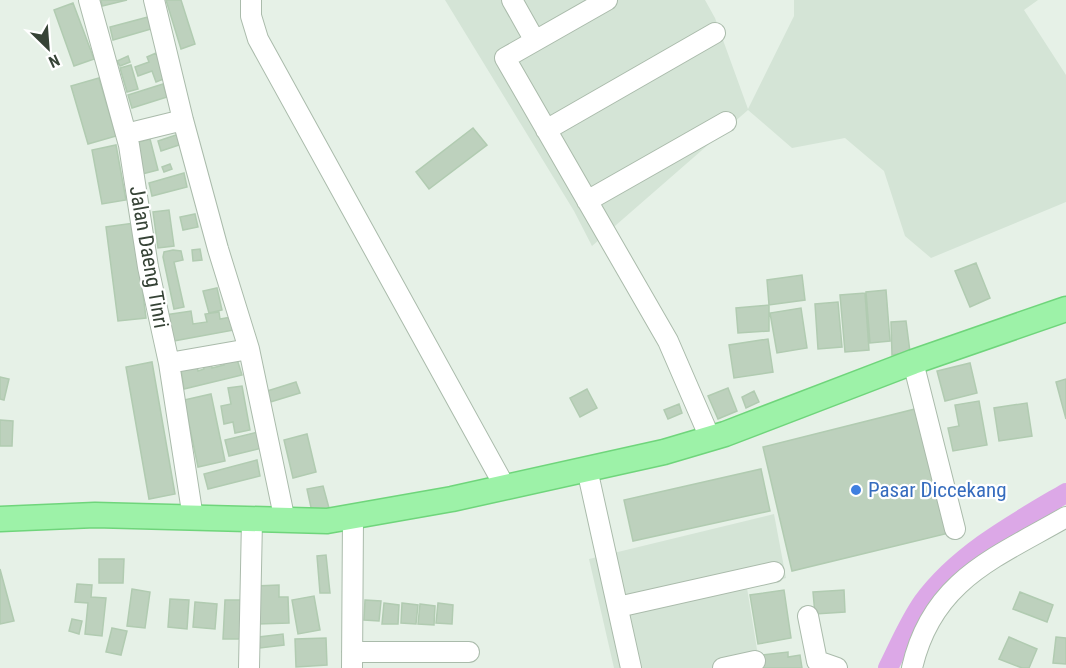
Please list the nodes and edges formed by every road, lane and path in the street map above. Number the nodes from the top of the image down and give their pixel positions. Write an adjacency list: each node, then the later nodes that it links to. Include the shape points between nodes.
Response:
1 (89, 0): 11 (street, Jalan Daeng Tinri)
2 (154, 0): 8 (street)
3 (251, 0): 19 (street, via 258,39)
4 (512, 0): 7 (street)
5 (607, 0): 7 (street)
6 (715, 33): 10 (street)
7 (535, 41): 10 (street, via 505,58)
8 (183, 120): 11 (street); 14 (street)
9 (726, 122): 12 (street)
10 (546, 130): 12 (street)
11 (126, 134): 16 (street, Jalan Daeng Tinri)
12 (587, 201): 17 (street, via 668,341)
13 (1066, 309): 15 (main road)
14 (249, 349): 16 (street); 25 (street)
15 (913, 362): 17 (main road); 26 (street)
16 (169, 363): 22 (street, Jalan Daeng Tinri)
17 (710, 438): 18 (main road)
18 (587, 469): 19 (main road); 28 (street)
19 (505, 487): 20 (main road)
20 (353, 517): 25 (main road); 31 (street)
21 (1066, 517): 33 (street, via 959,582 928,621)
22 (193, 518): 23 (main road, via 95,515); 24 (main road)
23 (0, 519)
24 (252, 520): 25 (main road); 34 (street)
25 (285, 521)
26 (955, 529)
27 (774, 572): 28 (street)
28 (618, 607): 35 (street)
29 (808, 616): 37 (street, via 817,660)
30 (469, 652): 31 (street)
31 (352, 660)
32 (755, 661): 36 (street)
33 (916, 667)
34 (249, 668)
35 (631, 668)
36 (723, 668)
37 (837, 668)

